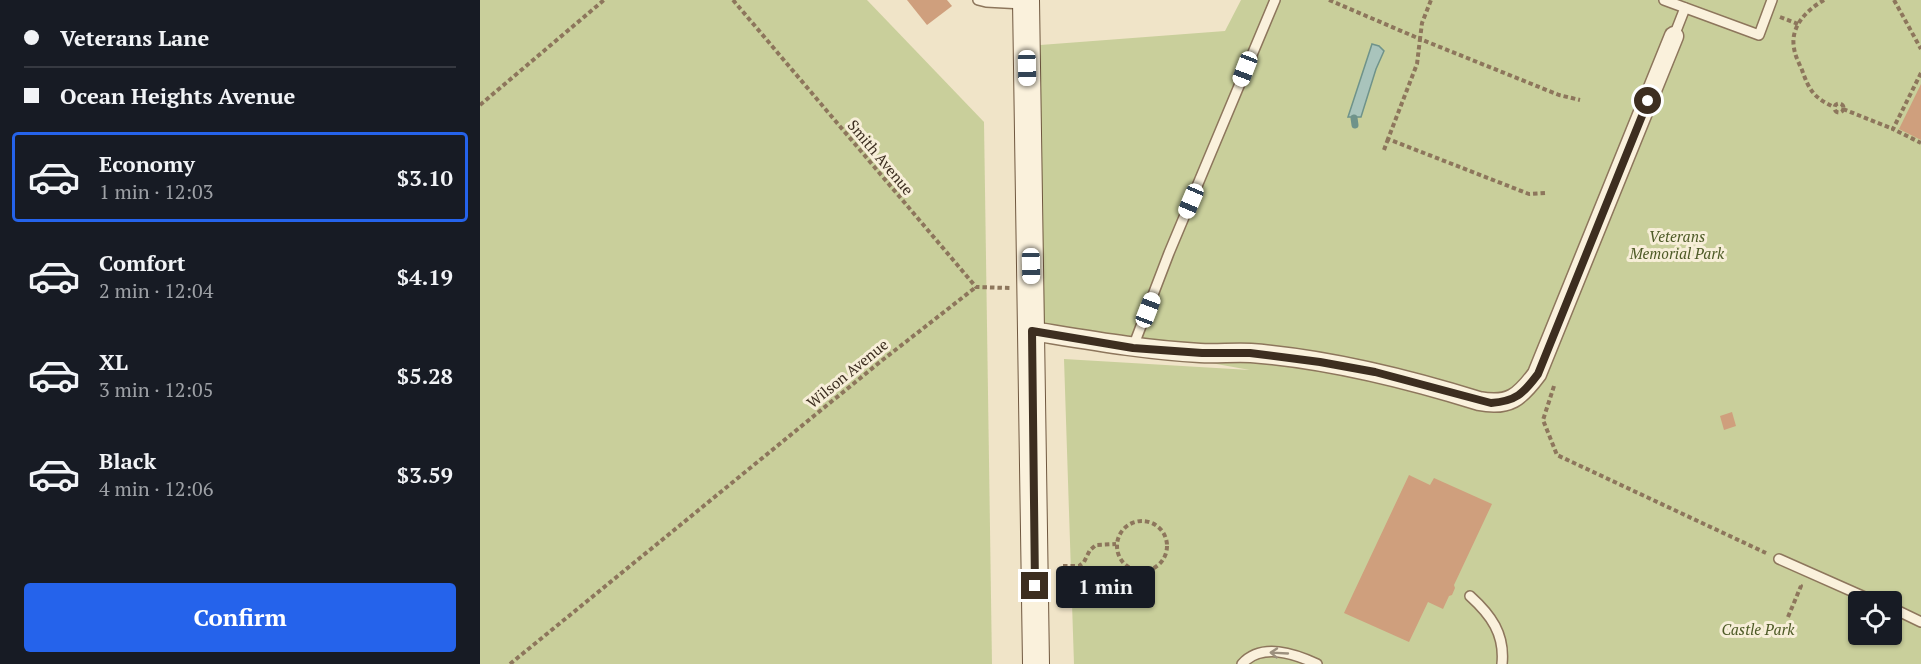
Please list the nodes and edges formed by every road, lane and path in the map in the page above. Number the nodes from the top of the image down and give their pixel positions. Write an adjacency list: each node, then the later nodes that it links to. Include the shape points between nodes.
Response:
1 (604, 0): 20 (path)
2 (733, 0): 26 (path, Smith Avenue)
3 (978, 0): 11 (lane)
4 (1275, 0): 29 (lane)
5 (1329, 0): 16 (path)
6 (1431, 0): 16 (path)
7 (1664, 0): 12 (lane)
8 (1772, 0): 12 (lane, via 1759,35)
9 (1824, 0): 14 (path)
10 (1894, 0): 17 (path)
11 (1026, 2): 27 (main road)
12 (1685, 8): 15 (lane)
13 (1780, 18): 14 (path)
14 (1798, 24): 21 (path, via 1793,47 1805,79 1818,99 1837,112 1843,109)
15 (1674, 36): 29 (street, via 1538,374 1518,396 1491,403 1375,372 1320,362 1250,353)
16 (1420, 39): 19 (path); 22 (path, via 1417,63)
17 (1921, 49)
18 (1921, 73): 21 (path)
19 (1580, 100)
20 (480, 105)
21 (1893, 129): 23 (path)
22 (1388, 139): 24 (path); 25 (path, via 1529,194)
23 (1921, 142)
24 (1384, 150)
25 (1545, 193)
26 (976, 288): 27 (path); 40 (path, Wilson Avenue)
27 (1031, 288): 28 (main road)
28 (1032, 331): 29 (street); 41 (main road)
29 (1133, 348)
30 (1554, 385): 32 (path, via 1543,420 1557,455)
31 (1116, 544): 31 (path, via 1118,535 1129,523 1145,520 1160,528 1167,544 1156,567 1139,571 1125,565); 33 (path, via 1096,545 1079,566)
32 (1779, 559): 35 (lane)
33 (1063, 566)
34 (1792, 582): 38 (path, via 1802,586)
35 (1851, 591)
36 (1470, 596): 44 (lane, via 1485,609 1498,632)
37 (1902, 613): 39 (lane)
38 (1788, 617)
39 (1921, 622)
40 (510, 664)
41 (1036, 664)
42 (1242, 664): 43 (lane, one-way to 42, via 1289,653 1271,652 1251,657)
43 (1317, 664)
44 (1502, 664)

